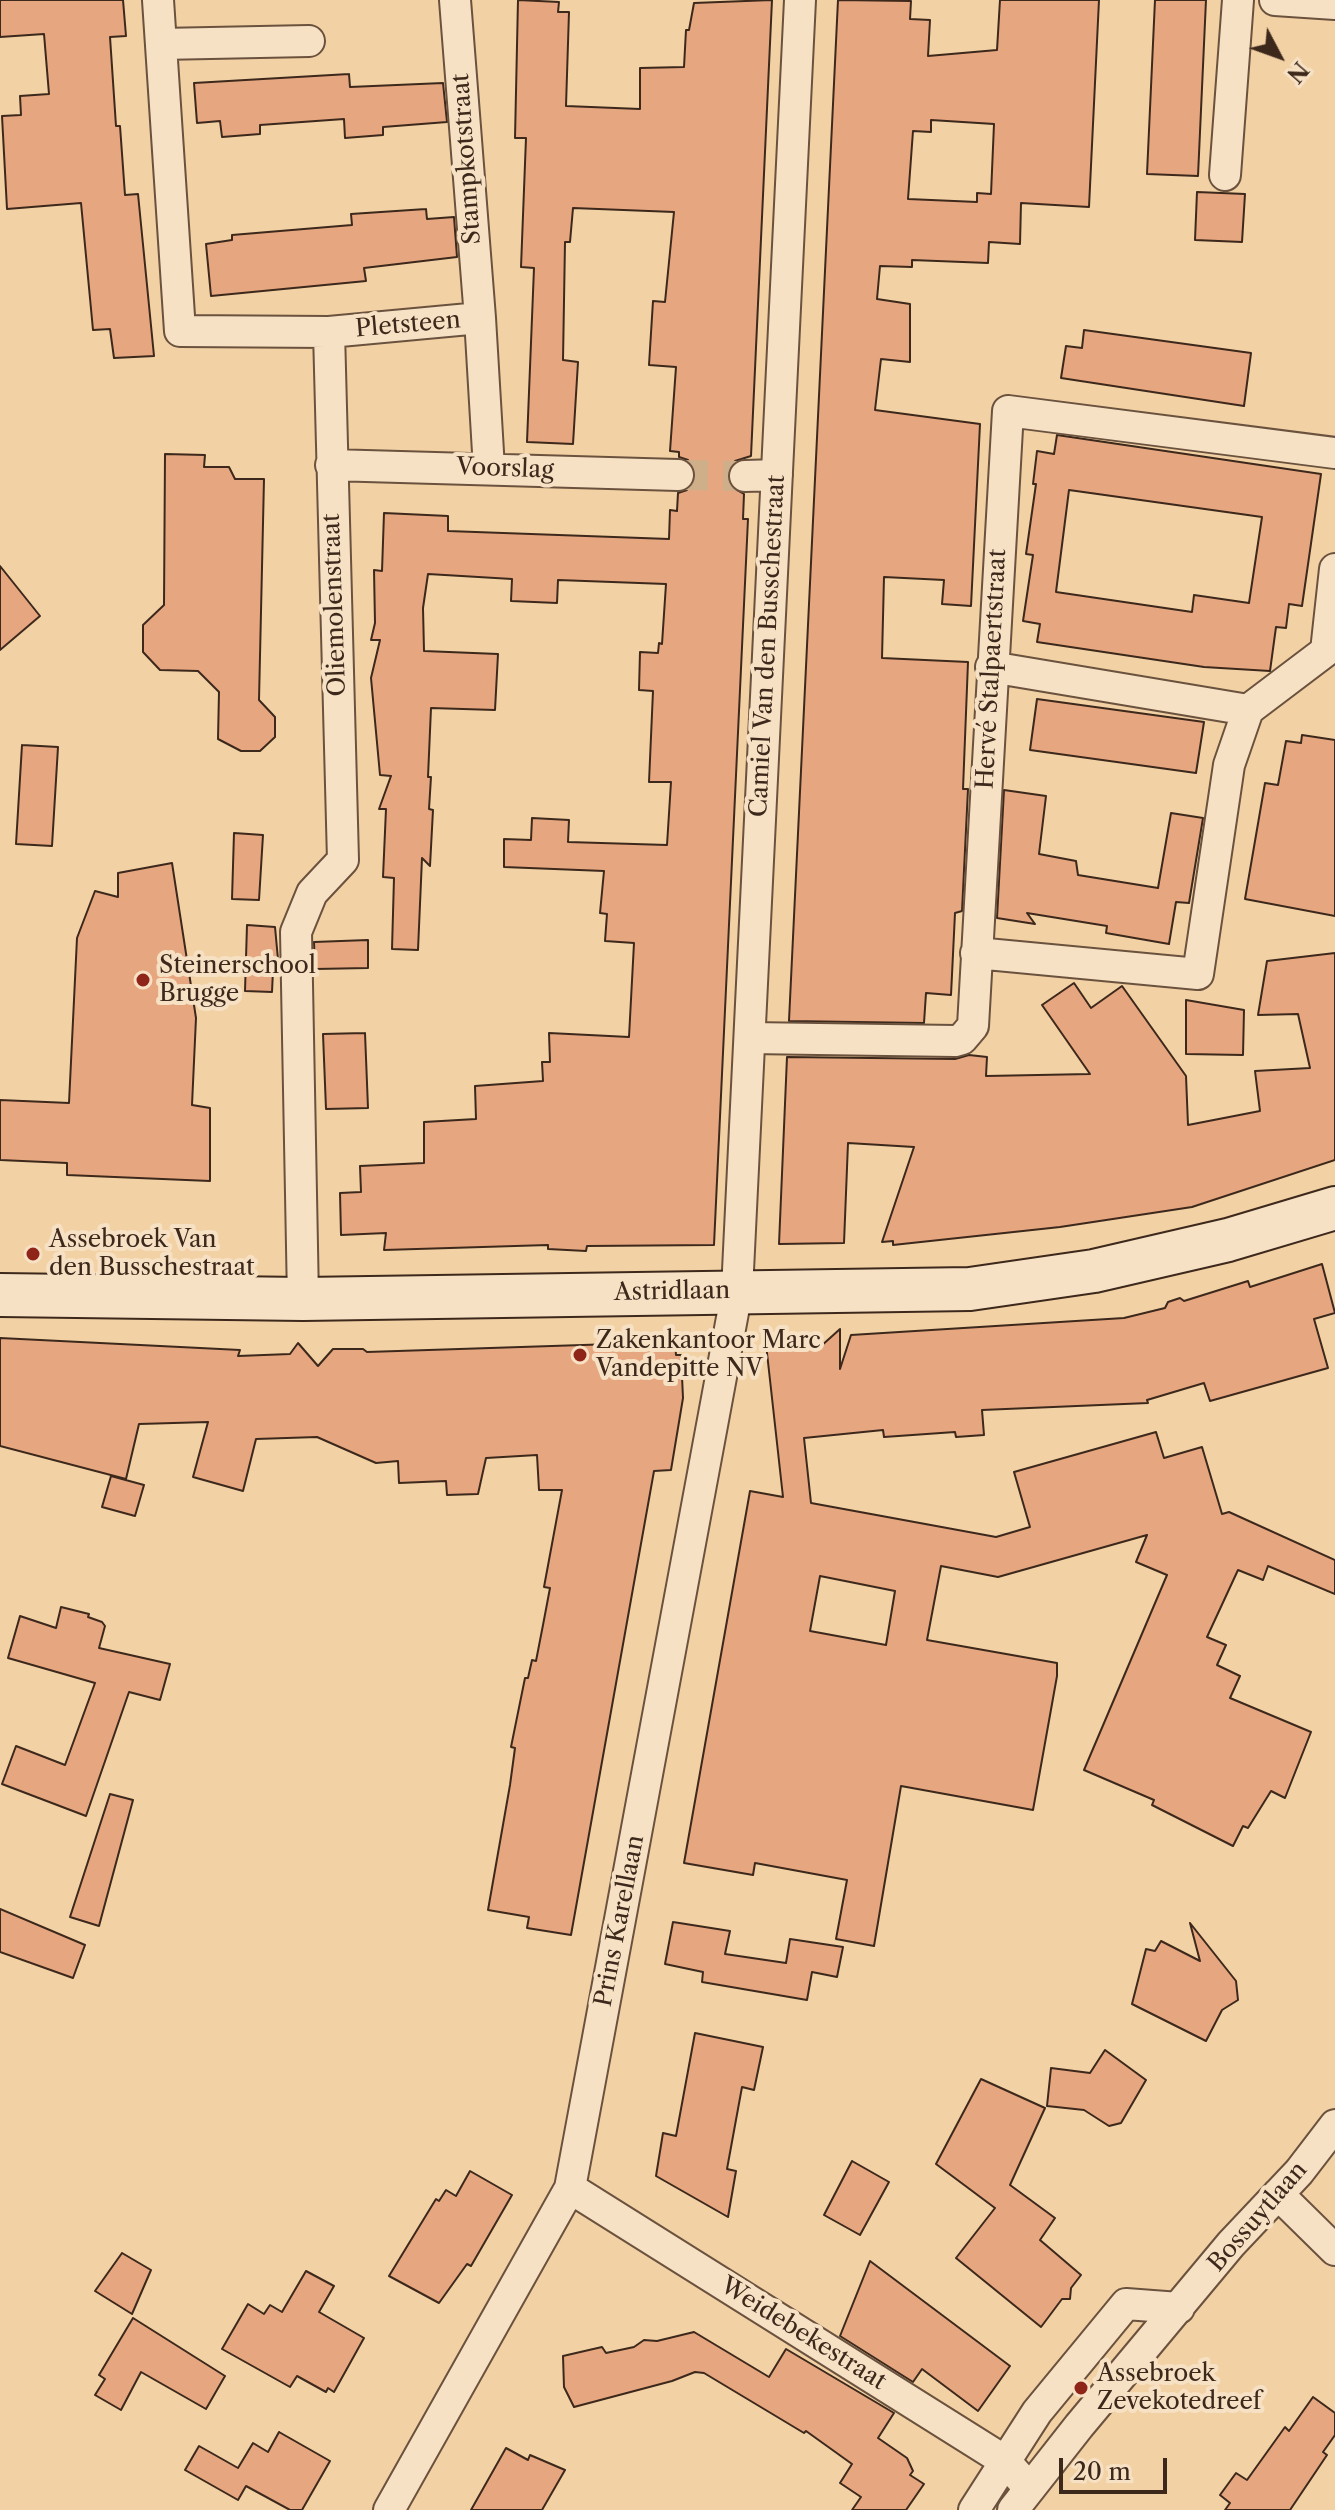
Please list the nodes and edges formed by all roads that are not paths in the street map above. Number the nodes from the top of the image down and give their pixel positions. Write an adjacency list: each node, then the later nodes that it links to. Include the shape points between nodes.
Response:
1 (158, 0): 8 (street)
2 (455, 0): 10 (street, Stampkotstraat)
3 (800, 0): 16 (street, Camiel Van den Busschestraat)
4 (1238, 0): 9 (street)
5 (1275, 0): 6 (street)
6 (1335, 4)
7 (309, 41): 8 (street)
8 (161, 44): 11 (street, via 180,331)
9 (1225, 175)
10 (480, 318): 11 (street, Pletsteen); 14 (street, Pletsteen)
11 (329, 332): 13 (street, Oliemolenstraat)
12 (1335, 453): 20 (street, Hervé Stalpaertstraat, via 1008,411)
13 (331, 465): 14 (street, Voorslag); 27 (street, Oliemolenstraat, via 343,860 312,893 296,932)
14 (489, 469): 15 (street, Voorslag)
15 (678, 475)
16 (777, 475): 17 (street); 23 (street, Camiel Van den Busschestraat)
17 (745, 476)
18 (1335, 569): 19 (street)
19 (1330, 652): 21 (street)
20 (991, 667): 21 (street); 22 (street, Hervé Stalpaertstraat)
21 (1248, 710): 22 (street, via 1229,765 1198,974)
22 (976, 953): 23 (street, Hervé Stalpaertstraat, via 973,1026 962,1039)
23 (750, 1038): 25 (street, Camiel Van den Busschestraat)
24 (1335, 1208): 25 (main road, Astridlaan, via 1094,1271 970,1289)
25 (737, 1291): 27 (main road, Astridlaan); 29 (street, Prins Karellaan)
26 (0, 1295): 27 (main road, Astridlaan)
27 (303, 1299)
28 (1335, 2125): 30 (street, Bossuytlaan)
29 (570, 2188): 33 (street, Weidebekestraat); 35 (street, Prins Karellaan)
30 (1278, 2194): 31 (street); 32 (street, Bossuytlaan)
31 (1335, 2250)
32 (1179, 2308): 33 (street, via 1126,2304 1037,2412); 34 (street, Bossuytlaan)
33 (1005, 2461): 34 (street, Weidebekestraat); 36 (street)
34 (1021, 2499)
35 (389, 2510)
36 (974, 2510)

